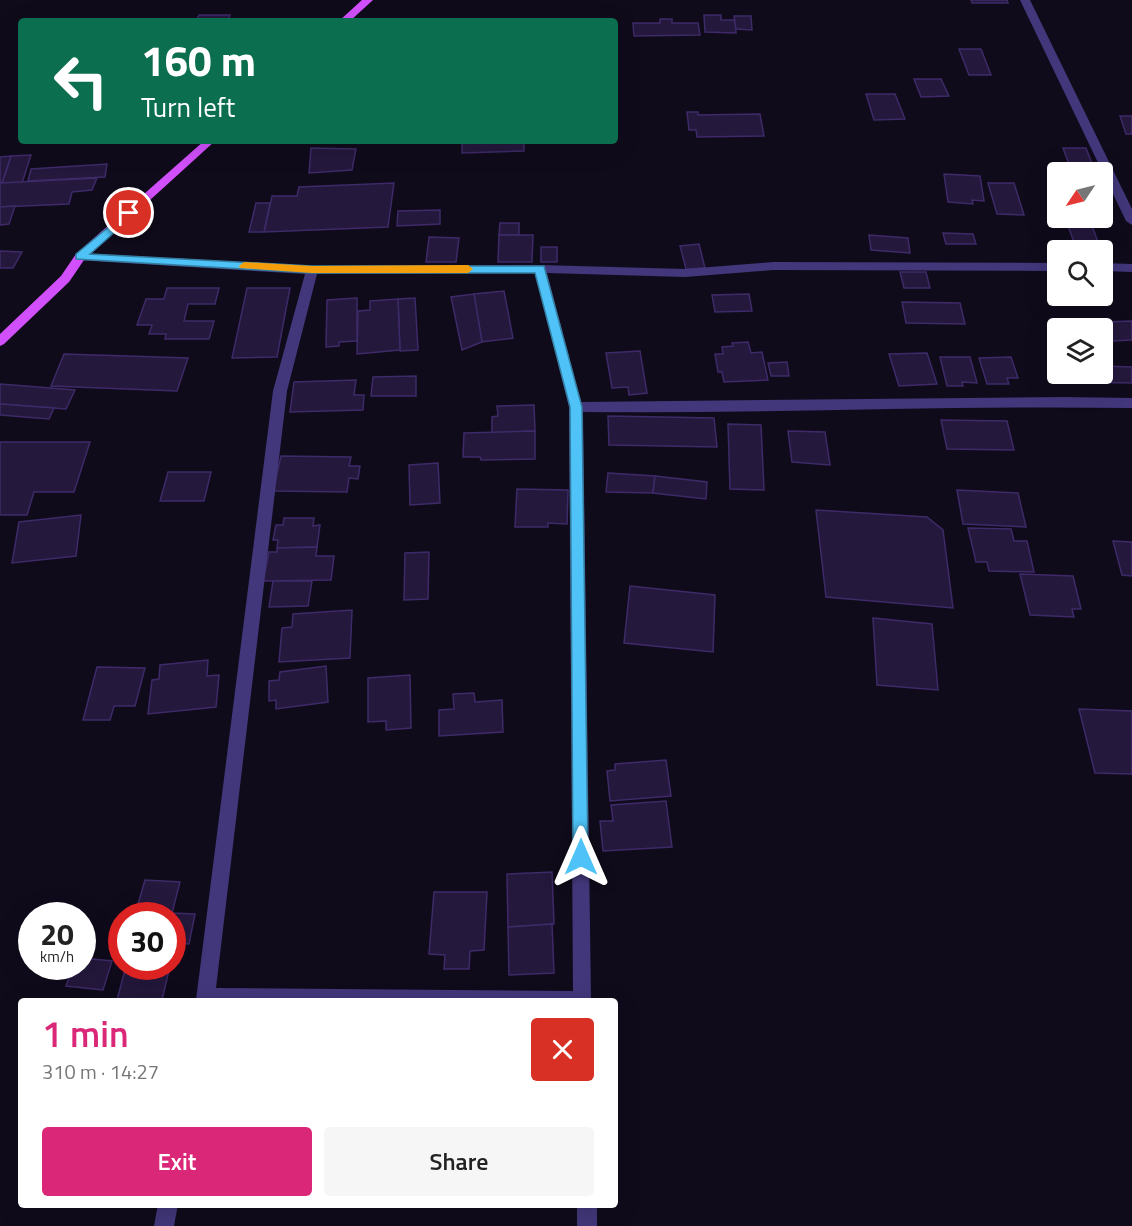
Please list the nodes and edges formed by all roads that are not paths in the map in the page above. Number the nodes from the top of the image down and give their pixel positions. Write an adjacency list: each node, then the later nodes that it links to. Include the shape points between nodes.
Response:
1 (368, 0): 3 (main road)
2 (1025, 0): 5 (street)
3 (347, 18)
4 (207, 144): 6 (main road)
5 (1132, 221)
6 (80, 257): 11 (street); 12 (main road, via 65,279)
7 (1047, 267): 10 (street, via 773,266 685,273)
8 (1113, 267): 9 (street)
9 (1132, 268)
10 (540, 269): 11 (street); 14 (street)
11 (312, 270): 15 (street, via 280,391)
12 (0, 341)
13 (1132, 403): 14 (street)
14 (576, 407): 16 (street)
15 (205, 998)
16 (582, 998)
17 (167, 1208): 19 (street)
18 (587, 1208): 20 (street)
19 (164, 1226)
20 (587, 1226)

